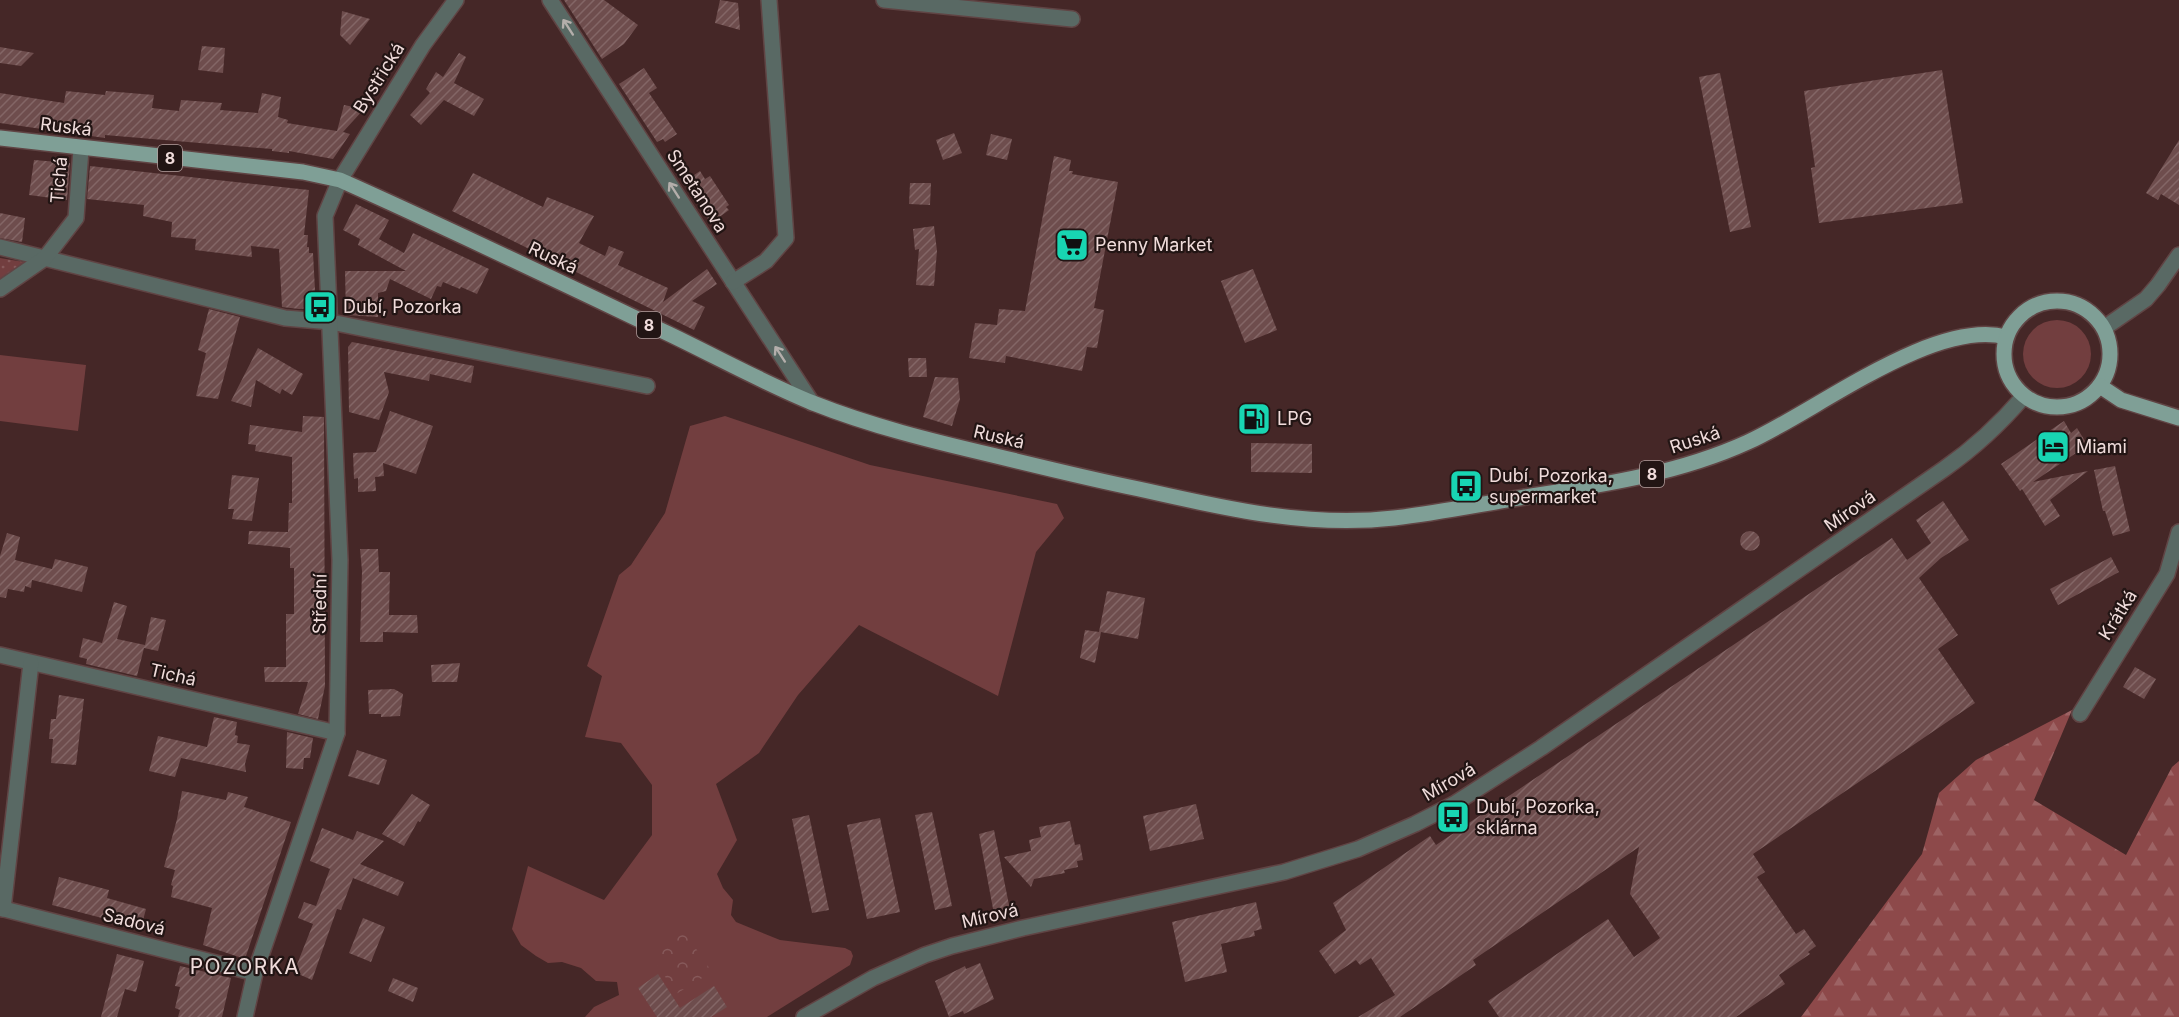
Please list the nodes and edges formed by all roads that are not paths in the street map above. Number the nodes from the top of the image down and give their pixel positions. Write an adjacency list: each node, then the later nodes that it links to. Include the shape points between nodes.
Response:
1 (456, 0): 10 (street, Bystřická, via 423,45)
2 (550, 0): 14 (street, Smetanova, one-way to 2)
3 (769, 0): 14 (street, via 786,238 765,261)
4 (884, 0): 6 (street)
5 (1044, 0): 6 (street)
6 (1044, 16): 7 (street)
7 (1072, 19)
8 (0, 138): 9 (main road, Ruská / 8)
9 (81, 148): 10 (main road, Ruská / 8); 13 (street, Tichá, via 75,218)
10 (340, 180): 16 (street, Střední, via 325,216); 22 (main road, Ruská / 8)
11 (0, 247): 13 (street)
12 (2179, 255): 17 (street, via 2146,299)
13 (45, 258): 15 (street, Tichá); 16 (street, via 285,318)
14 (733, 282): 22 (street, Smetanova, one-way to 14)
15 (0, 289)
16 (331, 322): 19 (street); 28 (street, Střední, via 340,560)
17 (2104, 328): 18 (main road, via 2078,304 2044,302 2028,309); 20 (main road, via 2111,358)
18 (2006, 336): 21 (main road, via 2005,366 2015,388); 22 (main road, Ruská / 8, via 1977,334 1924,349 1863,378 1757,438 1675,468 1570,490 1370,520 1270,516 1206,504 904,434)
19 (647, 386)
20 (2100, 386): 21 (main road, via 2089,398 2059,408 2043,406); 23 (main road, via 2121,400)
21 (2024, 396): 32 (street, Mírová, via 1987,435 1946,468 1541,748 1442,811 1358,849 1284,872 952,946 883,973)
22 (812, 403)
23 (2179, 418)
24 (2179, 532): 27 (street, Krátká, via 2167,574)
25 (0, 655): 26 (street, Tichá)
26 (31, 663): 28 (street, Tichá); 29 (street, Sadová)
27 (2080, 714)
28 (337, 733): 30 (street, Střední)
29 (2, 908): 30 (street, Sadová)
30 (255, 973): 31 (street, Střední)
31 (244, 1017)
32 (804, 1017)

